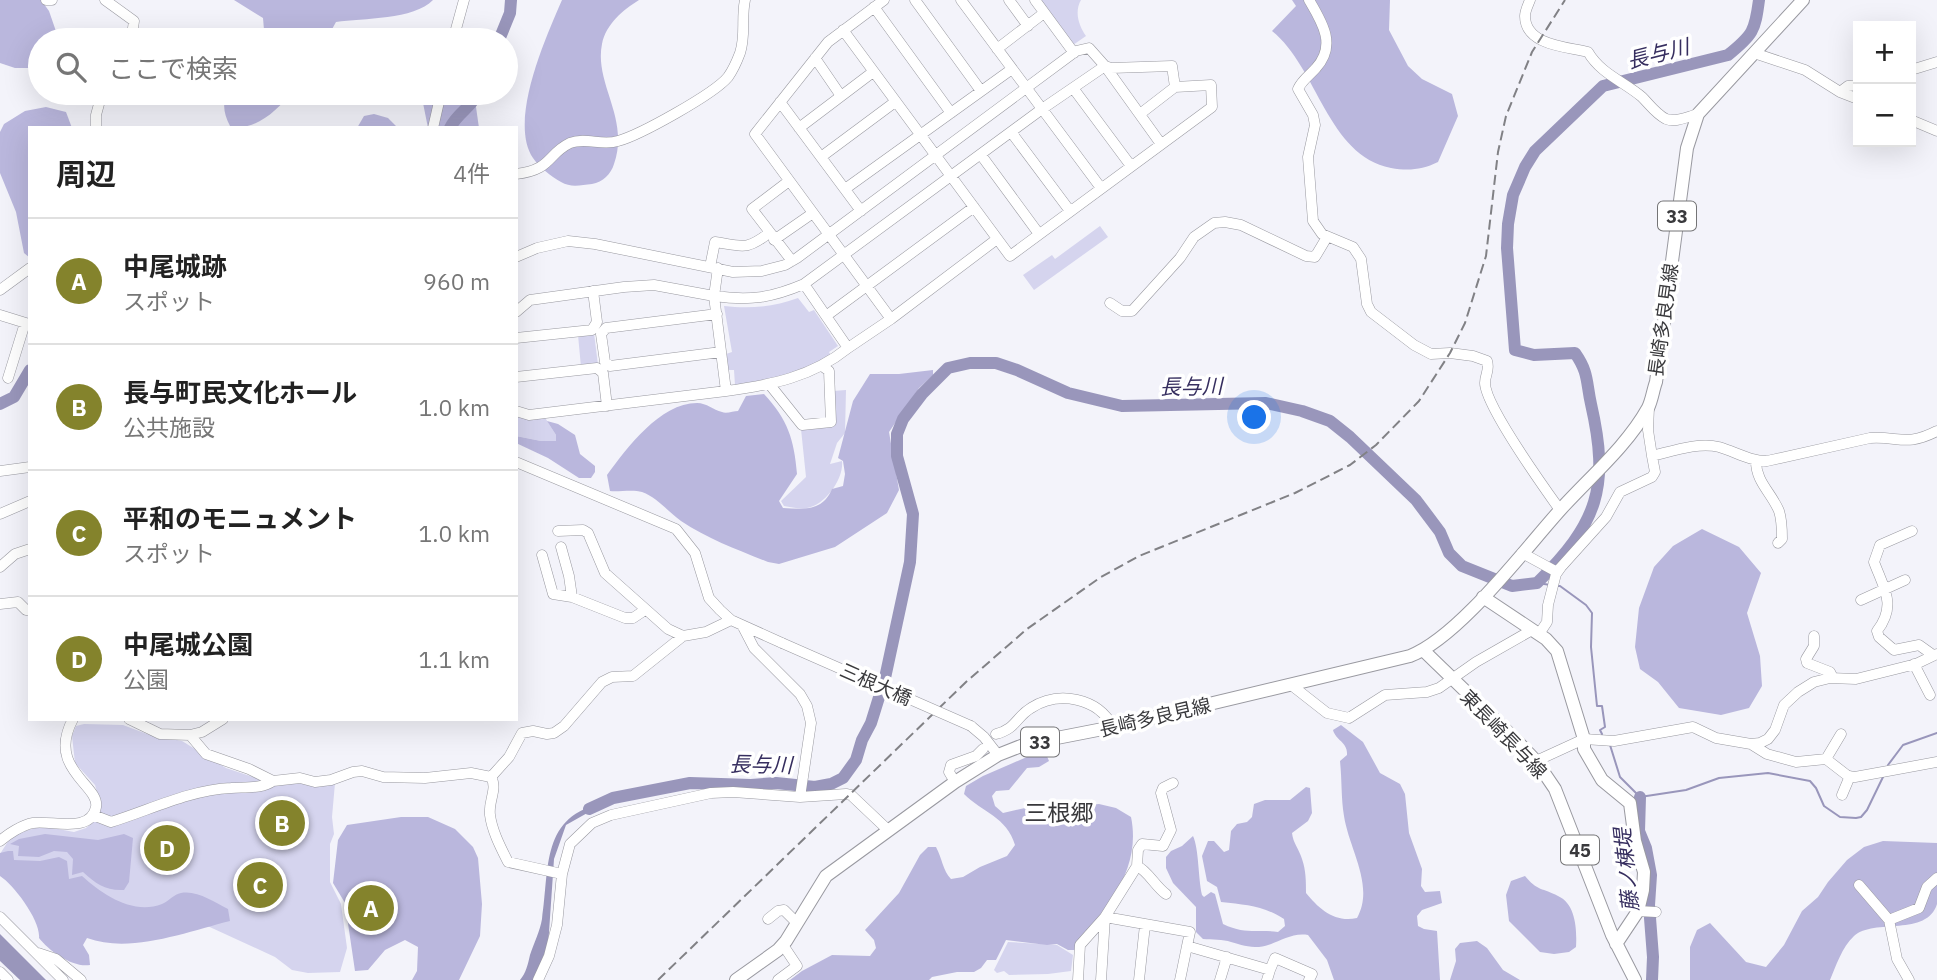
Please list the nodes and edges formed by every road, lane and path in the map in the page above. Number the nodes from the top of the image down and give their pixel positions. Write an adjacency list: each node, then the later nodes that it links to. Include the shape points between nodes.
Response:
1 (46, 0): 2 (street)
2 (52, 0)
3 (105, 0): 17 (street, via 134,21)
4 (464, 0): 18 (street)
5 (745, 0): 57 (street, via 740,53 727,79 634,135 617,141 572,142 539,170)
6 (884, 0): 14 (street)
7 (915, 0): 33 (street)
8 (961, 0): 20 (street)
9 (1009, 0): 16 (street)
10 (1035, 0): 15 (street)
11 (1309, 0): 69 (street, via 1326,30 1327,46 1318,66 1298,89 1315,125 1308,157 1313,221)
12 (1530, 0): 44 (street, via 1525,16 1528,29 1539,39 1588,52 1610,76 1666,119)
13 (1803, 0): 22 (main road, 長崎多良見線 / 33)
14 (874, 7): 19 (street); 42 (street)
15 (1044, 13): 16 (street); 21 (street)
16 (1028, 26): 20 (street)
17 (133, 28)
18 (456, 28)
19 (843, 30): 23 (street); 28 (street)
20 (997, 49): 27 (street)
21 (1073, 53): 25 (street, via 1089,48); 32 (street)
22 (1754, 53): 34 (street, via 1805,70); 44 (main road, 長崎多良見線 / 33)
23 (815, 58): 35 (street); 37 (street)
24 (1937, 62): 26 (street)
25 (1105, 65): 30 (street, via 1172,66); 31 (street); 43 (street)
26 (1916, 68)
27 (1012, 69): 32 (street); 33 (street)
28 (873, 72): 35 (street); 38 (street)
29 (1853, 86): 34 (street)
30 (1175, 87): 43 (street); 52 (street, via 1211,85 1212,107)
31 (1073, 88): 41 (street); 56 (street)
32 (1027, 89): 41 (street); 54 (street)
33 (982, 91): 42 (street)
34 (1840, 92): 36 (street)
35 (841, 96): 48 (street)
36 (1853, 97)
37 (780, 102): 48 (street); 59 (street, via 755,134)
38 (895, 102): 51 (street); 55 (street)
39 (99, 105): 46 (street)
40 (439, 105): 47 (street)
41 (1042, 109): 50 (street); 60 (street)
42 (951, 113): 51 (street)
43 (1140, 114): 52 (street)
44 (1698, 114): 96 (main road, 長崎多良見線 / 33, via 1687,148)
45 (1916, 122): 49 (street)
46 (96, 126)
47 (434, 126)
48 (799, 128): 55 (street)
49 (1937, 131)
50 (1011, 132): 53 (street); 64 (street)
51 (921, 136): 54 (street); 61 (street)
52 (1161, 144): 56 (street)
53 (981, 155): 58 (street); 66 (street)
54 (936, 156): 58 (street); 63 (street)
55 (821, 157): 61 (street)
56 (1131, 166): 60 (street)
57 (518, 174)
58 (951, 177): 62 (street); 71 (street)
59 (789, 181): 65 (street); 68 (street, via 752,209)
60 (1101, 188): 64 (street)
61 (845, 189): 63 (street)
62 (974, 207): 70 (street); 77 (street)
63 (861, 211): 67 (street)
64 (1070, 211): 66 (street)
65 (813, 213): 67 (street); 68 (street)
66 (1039, 234): 70 (street, via 1010,256)
67 (828, 235): 71 (street); 73 (street)
68 (772, 236): 73 (street); 74 (street, via 747,247 715,242)
69 (1327, 237): 81 (street, via 1315,257 1306,256 1241,225 1214,223 1194,237 1132,311); 106 (street, via 1353,247 1361,259 1367,304 1379,320 1431,354 1487,362 1485,383 1492,403)
70 (997, 239): 86 (street)
71 (845, 255): 76 (street); 77 (street)
72 (518, 256): 74 (street, via 537,247 568,242)
73 (792, 261): 74 (street, via 762,271)
74 (714, 268): 80 (street)
75 (28, 269): 78 (street)
76 (804, 284): 80 (street, via 754,300); 85 (street)
77 (867, 286): 85 (street); 86 (street)
78 (0, 290)
79 (593, 291): 80 (street, via 653,285); 82 (street, via 530,300); 88 (street, via 597,322 592,330)
80 (715, 296): 83 (street)
81 (1110, 303)
82 (518, 310)
83 (717, 314): 90 (street); 90 (street, via 606,328 601,334 605,362 610,366)
84 (0, 315): 87 (street)
85 (826, 316): 89 (street)
86 (891, 319): 89 (street)
87 (27, 323): 93 (street)
88 (518, 338)
89 (848, 348): 91 (street)
90 (722, 352): 95 (street)
91 (822, 366): 94 (street); 94 (street, via 829,371 831,422 802,425)
92 (518, 377): 97 (street, via 597,368 603,373)
93 (8, 378)
94 (770, 385): 95 (street)
95 (726, 391): 97 (street)
96 (1650, 405): 100 (street); 106 (main road, 長崎多良見線 / 33)
97 (607, 406): 98 (street, via 529,415)
98 (518, 412)
99 (1937, 431): 101 (street, via 1925,438 1895,442 1870,438)
100 (1652, 456): 101 (street, via 1702,445); 116 (street, via 1652,477 1620,492 1606,517)
101 (1756, 461): 110 (street, via 1759,481 1779,512 1782,539)
102 (518, 463): 125 (street, via 676,528 695,553 709,598)
103 (28, 467): 104 (street)
104 (0, 471)
105 (28, 502): 107 (street)
106 (1560, 510): 113 (main road, 長崎多良見線 / 33)
107 (0, 514)
108 (558, 531): 124 (street, via 587,533 605,573)
109 (1912, 531): 118 (street, via 1880,545 1874,562)
110 (1778, 542)
111 (561, 547): 120 (street)
112 (28, 550): 115 (street)
113 (1522, 553): 116 (street, via 1545,564); 119 (main road, 長崎多良見線 / 33)
114 (542, 555): 120 (street, via 553,594)
115 (0, 567)
116 (1555, 579): 127 (street, via 1547,622)
117 (1905, 580): 118 (street)
118 (1884, 589): 121 (street); 131 (street, via 1887,618 1877,631 1879,637 1894,650 1919,645)
119 (1486, 594): 127 (main road); 130 (main road, 長崎多良見線 / 33)
120 (572, 597): 124 (street, via 625,618)
121 (1861, 600)
122 (0, 604): 123 (street, via 18,602)
123 (28, 610)
124 (645, 610): 128 (street)
125 (731, 620): 126 (street, 三根大橋); 128 (street)
126 (742, 625): 147 (street, 三根大橋, bridge, via 971,726); 156 (street, via 754,648 807,706 811,723)
127 (1536, 632): 134 (street, via 1476,662); 144 (main road, via 1557,651)
128 (683, 636): 152 (street, via 633,676 602,682 554,733 522,733)
129 (1814, 636): 133 (street, via 1807,663)
130 (1424, 651): 134 (main road, 東長崎長与線 / 45); 135 (main road, 長崎多良見線 / 33)
131 (1935, 655): 132 (street)
132 (1914, 664): 133 (street, via 1856,679); 136 (street)
133 (1833, 678): 145 (street, via 1798,692 1784,705 1768,739)
134 (1452, 680): 135 (street, via 1427,692 1385,695 1349,718 1327,713); 149 (main road, 東長崎長与線 / 45)
135 (1290, 684): 140 (main road, 長崎多良見線 / 33)
136 (1930, 695)
137 (73, 721): 158 (street, via 66,749 69,763 95,796)
138 (133, 721): 143 (street, via 160,734)
139 (220, 721): 143 (street)
140 (1113, 727): 141 (street, via 1107,716 1088,703 1067,698 1034,705 1007,731); 147 (main road, 長崎多良見線 / 33, via 1026,744)
141 (996, 734)
142 (1841, 734): 148 (street)
143 (190, 735): 153 (street, via 206,754)
144 (1584, 739): 145 (street, via 1614,741 1693,727 1716,738); 149 (street); 166 (main road, via 1584,750 1602,780 1630,803 1644,872)
145 (1751, 744): 148 (street, via 1796,762)
146 (983, 748): 154 (street, via 967,761 951,765 949,772)
147 (998, 755): 154 (main road, 長崎多良見線 / 33)
148 (1826, 758): 151 (street)
149 (1536, 761): 174 (main road, 東長崎長与線 / 45, via 1555,789)
150 (1937, 762): 151 (street)
151 (1850, 776): 157 (street)
152 (491, 777): 153 (street, via 471,773 383,777 362,771 315,782 300,778); 162 (street, via 492,827 509,862)
153 (273, 781): 158 (street, via 198,793 111,822)
154 (955, 782): 159 (main road, 長崎多良見線 / 33)
155 (1172, 783): 161 (street, via 1161,793 1171,830 1163,846 1142,844)
156 (800, 795): 159 (street, via 851,795); 162 (street, via 711,793 611,815 592,823 570,845)
157 (1842, 795)
158 (93, 815): 160 (street, via 73,825 31,823)
159 (888, 830): 172 (main road, 長崎多良見線 / 33, via 826,876)
160 (0, 841)
161 (1137, 866): 165 (street); 169 (street)
162 (561, 874): 184 (street, via 557,925)
163 (1937, 878): 171 (street, via 1927,887 1919,908)
164 (1859, 885): 171 (street)
165 (1166, 894)
166 (1639, 911): 167 (street); 174 (main road)
167 (1656, 912)
168 (0, 917): 177 (street)
169 (1105, 917): 173 (street); 187 (street, via 1080,945); 188 (street)
170 (768, 919): 172 (street, via 784,910)
171 (1889, 920): 194 (street, via 1897,959)
172 (797, 923): 175 (main road, 長崎多良見線 / 33)
173 (1145, 925): 176 (street, via 1190,932); 189 (street)
174 (1616, 944): 193 (main road, 東長崎長与線 / 45)
175 (783, 945): 185 (main road, 長崎多良見線 / 33); 186 (street, via 797,966)
176 (1187, 946): 178 (street); 190 (street)
177 (34, 951): 182 (street); 183 (street, via 56,959)
178 (1227, 957): 180 (street); 191 (street)
179 (0, 972): 181 (street)
180 (1269, 975): 192 (street, via 1275,958 1312,974)
181 (8, 980)
182 (62, 980)
183 (81, 980)
184 (538, 980)
185 (736, 980)
186 (778, 980)
187 (1078, 980)
188 (1101, 980)
189 (1139, 980)
190 (1180, 980)
191 (1220, 980)
192 (1309, 980)
193 (1635, 980)
194 (1909, 980)

